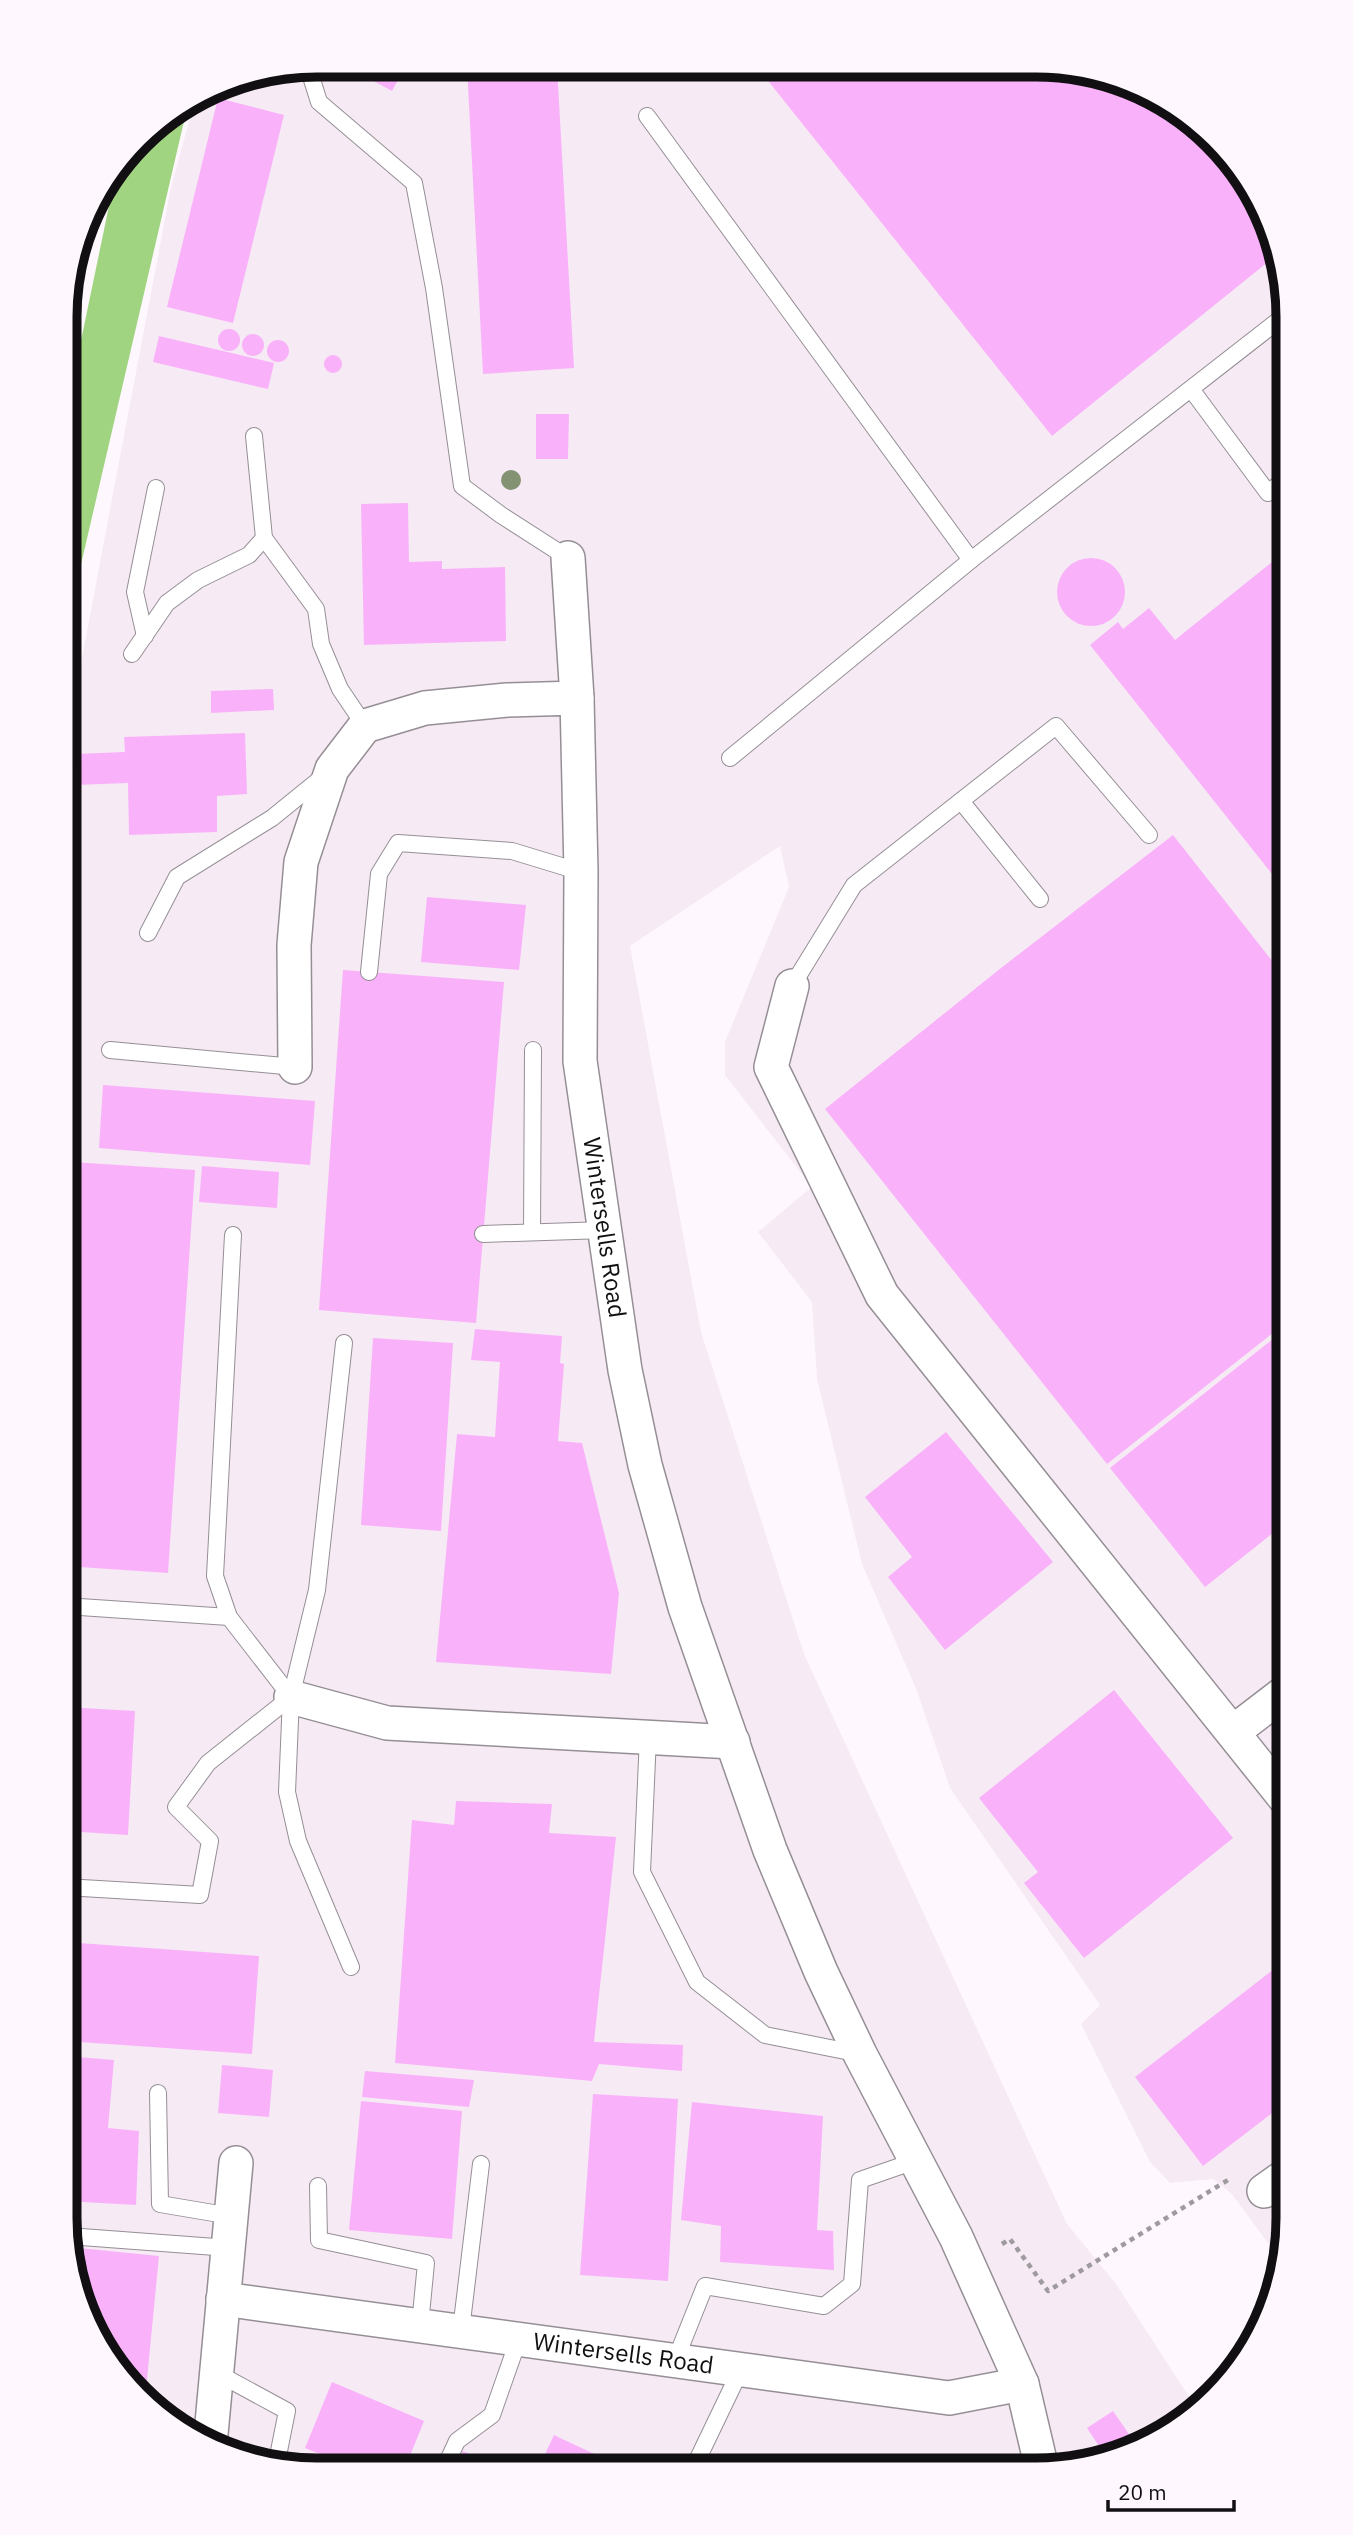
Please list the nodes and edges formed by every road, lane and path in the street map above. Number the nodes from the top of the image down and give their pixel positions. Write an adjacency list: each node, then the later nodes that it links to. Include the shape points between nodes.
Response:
1 (311, 77): 9 (lane, via 319,102 414,183 435,288 462,486)
2 (647, 116): 10 (lane)
3 (1276, 322): 4 (lane)
4 (1191, 389): 6 (lane, via 1268,493); 10 (lane)
5 (254, 436): 8 (lane)
6 (1276, 487)
7 (156, 488): 11 (lane, via 135,592)
8 (264, 538): 11 (lane, via 249,555 198,580 167,603); 14 (lane, via 316,609 321,644 341,690)
9 (568, 558): 13 (street, Wintersells Road)
10 (971, 560): 15 (lane)
11 (145, 636): 12 (lane)
12 (132, 654)
13 (577, 698): 14 (street, via 425,708); 19 (street, Wintersells Road)
14 (365, 726): 16 (street)
15 (730, 758)
16 (332, 769): 21 (lane, via 272,818 177,877); 26 (street, via 301,862 294,945)
17 (961, 801): 18 (lane, via 1056,726); 20 (lane); 23 (lane, via 854,885)
18 (1149, 835)
19 (582, 872): 22 (lane, via 512,851 398,843 379,874); 27 (street, Wintersells Road, via 580,1062)
20 (1040, 899)
21 (148, 933)
22 (369, 972)
23 (792, 986): 36 (street, via 771,1067 882,1294)
24 (110, 1050): 26 (lane)
25 (533, 1051): 28 (lane)
26 (295, 1067)
27 (605, 1230): 28 (lane); 38 (street, Wintersells Road, via 625,1370 645,1465 685,1607)
28 (532, 1232): 29 (lane)
29 (483, 1234)
30 (233, 1235): 33 (lane, via 215,1576)
31 (344, 1343): 34 (lane, via 317,1590)
32 (77, 1607): 33 (lane)
33 (229, 1617): 34 (lane)
34 (291, 1697): 37 (street, via 387,1723); 40 (lane, via 208,1763 176,1807 210,1841 200,1895); 41 (lane, via 287,1792 295,1829)
35 (1275, 1700): 36 (street)
36 (1233, 1732): 39 (street)
37 (648, 1737): 38 (street); 42 (lane, via 642,1872 696,1982 765,2035)
38 (733, 1742): 42 (street, Wintersells Road, via 770,1850)
39 (1275, 1786)
40 (77, 1888)
41 (351, 1967)
42 (860, 2054): 44 (street, Wintersells Road)
43 (158, 2094): 49 (lane, via 160,2204)
44 (915, 2161): 56 (lane, via 860,2180 852,2284 824,2306 705,2286); 59 (street, Wintersells Road, via 956,2238)
45 (236, 2163): 49 (street)
46 (481, 2164): 54 (lane)
47 (1276, 2182): 51 (path, via 1231,2179 1048,2291)
48 (318, 2186): 53 (lane, via 319,2240 426,2263)
49 (230, 2232): 50 (lane); 52 (street)
50 (78, 2236)
51 (1010, 2239)
52 (223, 2299): 53 (street, Wintersells Road); 58 (street)
53 (420, 2325): 54 (street, Wintersells Road)
54 (461, 2330): 55 (street, Wintersells Road)
55 (519, 2338): 56 (street, Wintersells Road); 62 (lane, via 492,2415 457,2441)
56 (675, 2361): 57 (street, Wintersells Road)
57 (741, 2369): 59 (street, Wintersells Road, via 949,2398); 63 (lane)
58 (217, 2373): 60 (street); 61 (lane, via 286,2411)
59 (1022, 2384): 64 (street, Wintersells Road)
60 (211, 2434)
61 (278, 2455)
62 (449, 2458)
63 (698, 2458)
64 (1039, 2458)

